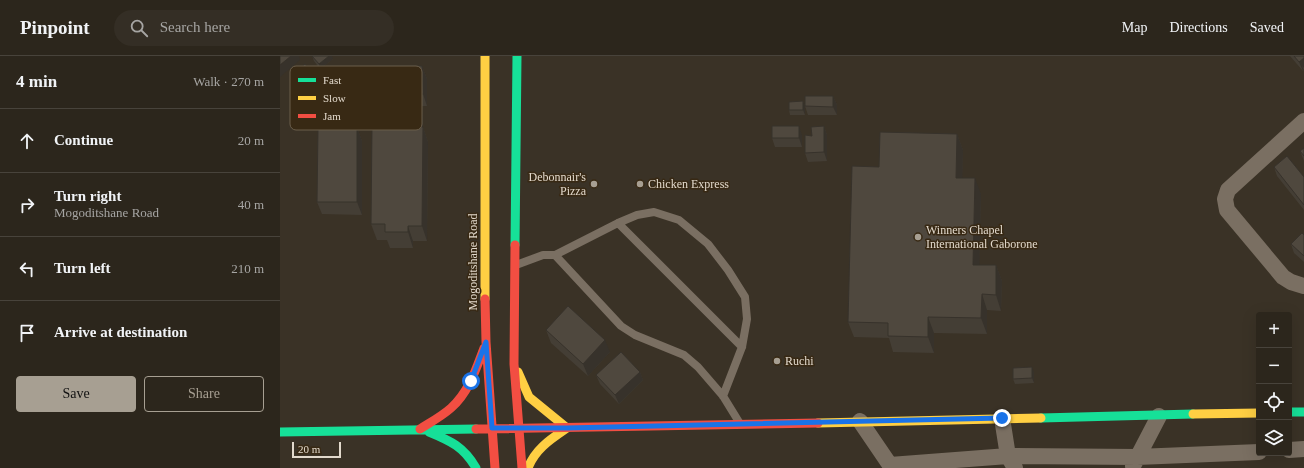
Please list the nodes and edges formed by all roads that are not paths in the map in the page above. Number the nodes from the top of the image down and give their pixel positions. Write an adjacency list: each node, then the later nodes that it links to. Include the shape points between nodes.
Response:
1 (485, 56): 8 (main road, Mogoditshane Road)
2 (517, 56): 6 (main road)
3 (1304, 121): 7 (street, via 1228,190 1225,199 1227,210 1282,277)
4 (618, 222): 5 (lane); 9 (lane); 9 (lane, via 654,212 679,220 708,244 745,297 747,319)
5 (555, 255): 6 (lane, via 543,255); 11 (lane, via 621,326 635,335 684,355)
6 (515, 265): 10 (main road)
7 (1304, 286)
8 (486, 342): 19 (main road, Mogoditshane Road); 22 (main road, via 461,399 447,412)
9 (742, 347): 11 (lane)
10 (514, 364): 20 (main road); 21 (main road, via 529,397)
11 (723, 396): 18 (lane)
12 (1292, 412): 13 (main road)
13 (1304, 412)
14 (1256, 413): 15 (main road)
15 (1159, 416): 16 (main road); 28 (street)
16 (1002, 418): 17 (main road); 27 (street)
17 (860, 422): 18 (main road); 29 (street)
18 (740, 424): 21 (main road)
19 (492, 428): 20 (main road); 22 (main road); 31 (main road, Mogoditshane Road)
20 (518, 428): 21 (main road); 32 (main road)
21 (567, 428): 33 (main road, via 536,451)
22 (420, 429): 23 (main road); 30 (main road, via 453,442 469,455)
23 (280, 432)
24 (1304, 449): 25 (street)
25 (1292, 450)
26 (1256, 452): 28 (street)
27 (1011, 462): 28 (street); 29 (street)
28 (1134, 463)
29 (891, 467)
30 (476, 468)
31 (496, 468)
32 (522, 468)
33 (528, 468)

